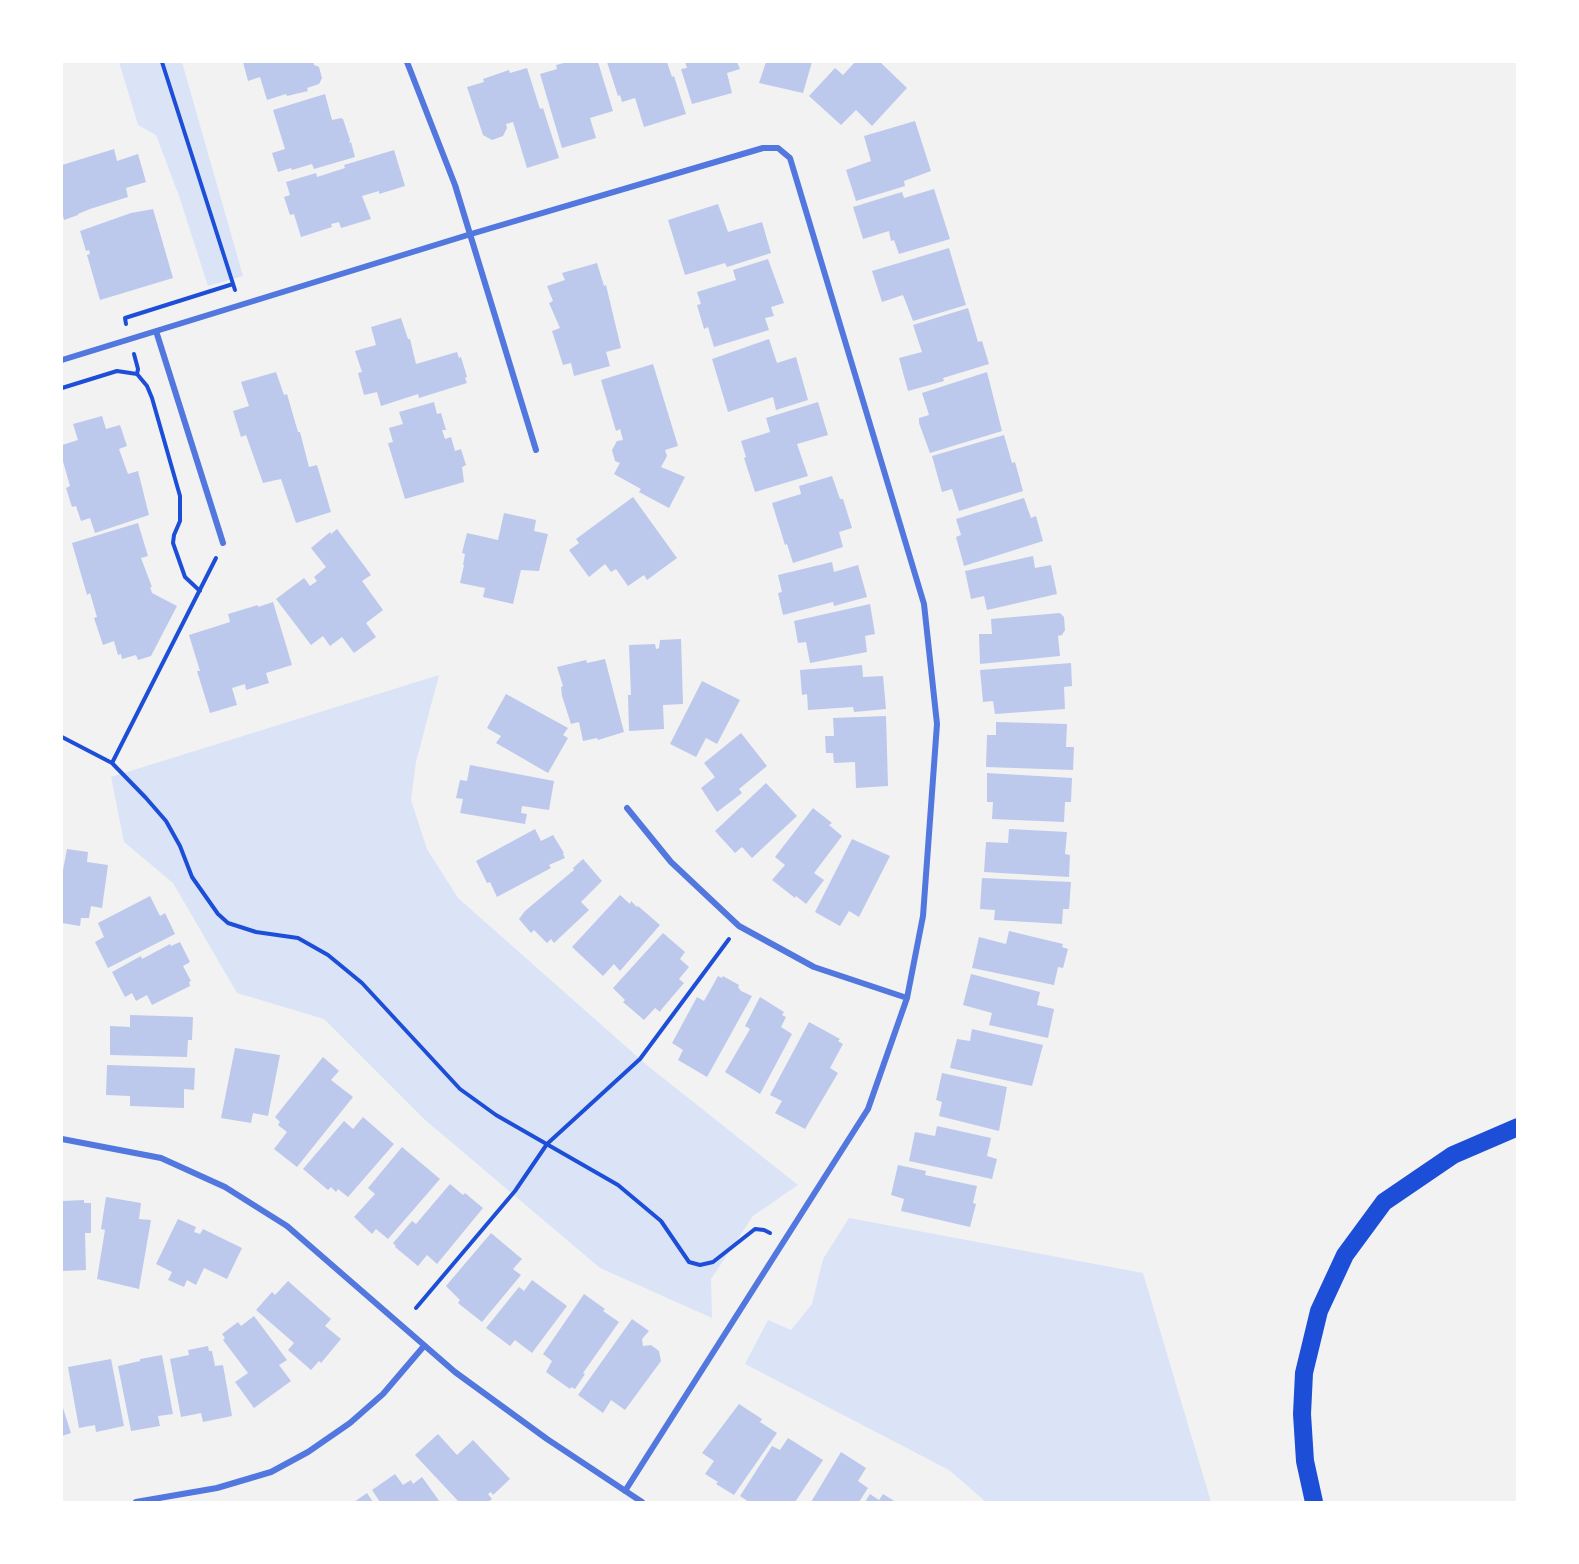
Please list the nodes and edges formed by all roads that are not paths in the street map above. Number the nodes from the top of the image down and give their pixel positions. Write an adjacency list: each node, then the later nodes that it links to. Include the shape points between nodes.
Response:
1 (407, 62): 2 (street)
2 (471, 234): 3 (street); 5 (street); 8 (street, via 763,148 778,148 790,158 924,604 937,724 923,916)
3 (156, 332): 4 (street); 6 (street)
4 (62, 360)
5 (536, 450)
6 (223, 543)
7 (627, 808): 8 (street, via 671,862 739,926 814,967)
8 (907, 998): 12 (street, via 868,1109)
9 (1518, 1127): 16 (highway, via 1453,1155 1384,1202 1345,1255 1319,1311 1304,1372 1302,1426)
10 (62, 1139): 11 (street, via 161,1158 225,1186 287,1226)
11 (424, 1346): 12 (street, via 538,1432); 13 (street, via 383,1394 308,1452 271,1472)
12 (625, 1491): 15 (street)
13 (168, 1500): 14 (street)
14 (136, 1503)
15 (642, 1503)
16 (1314, 1503)

